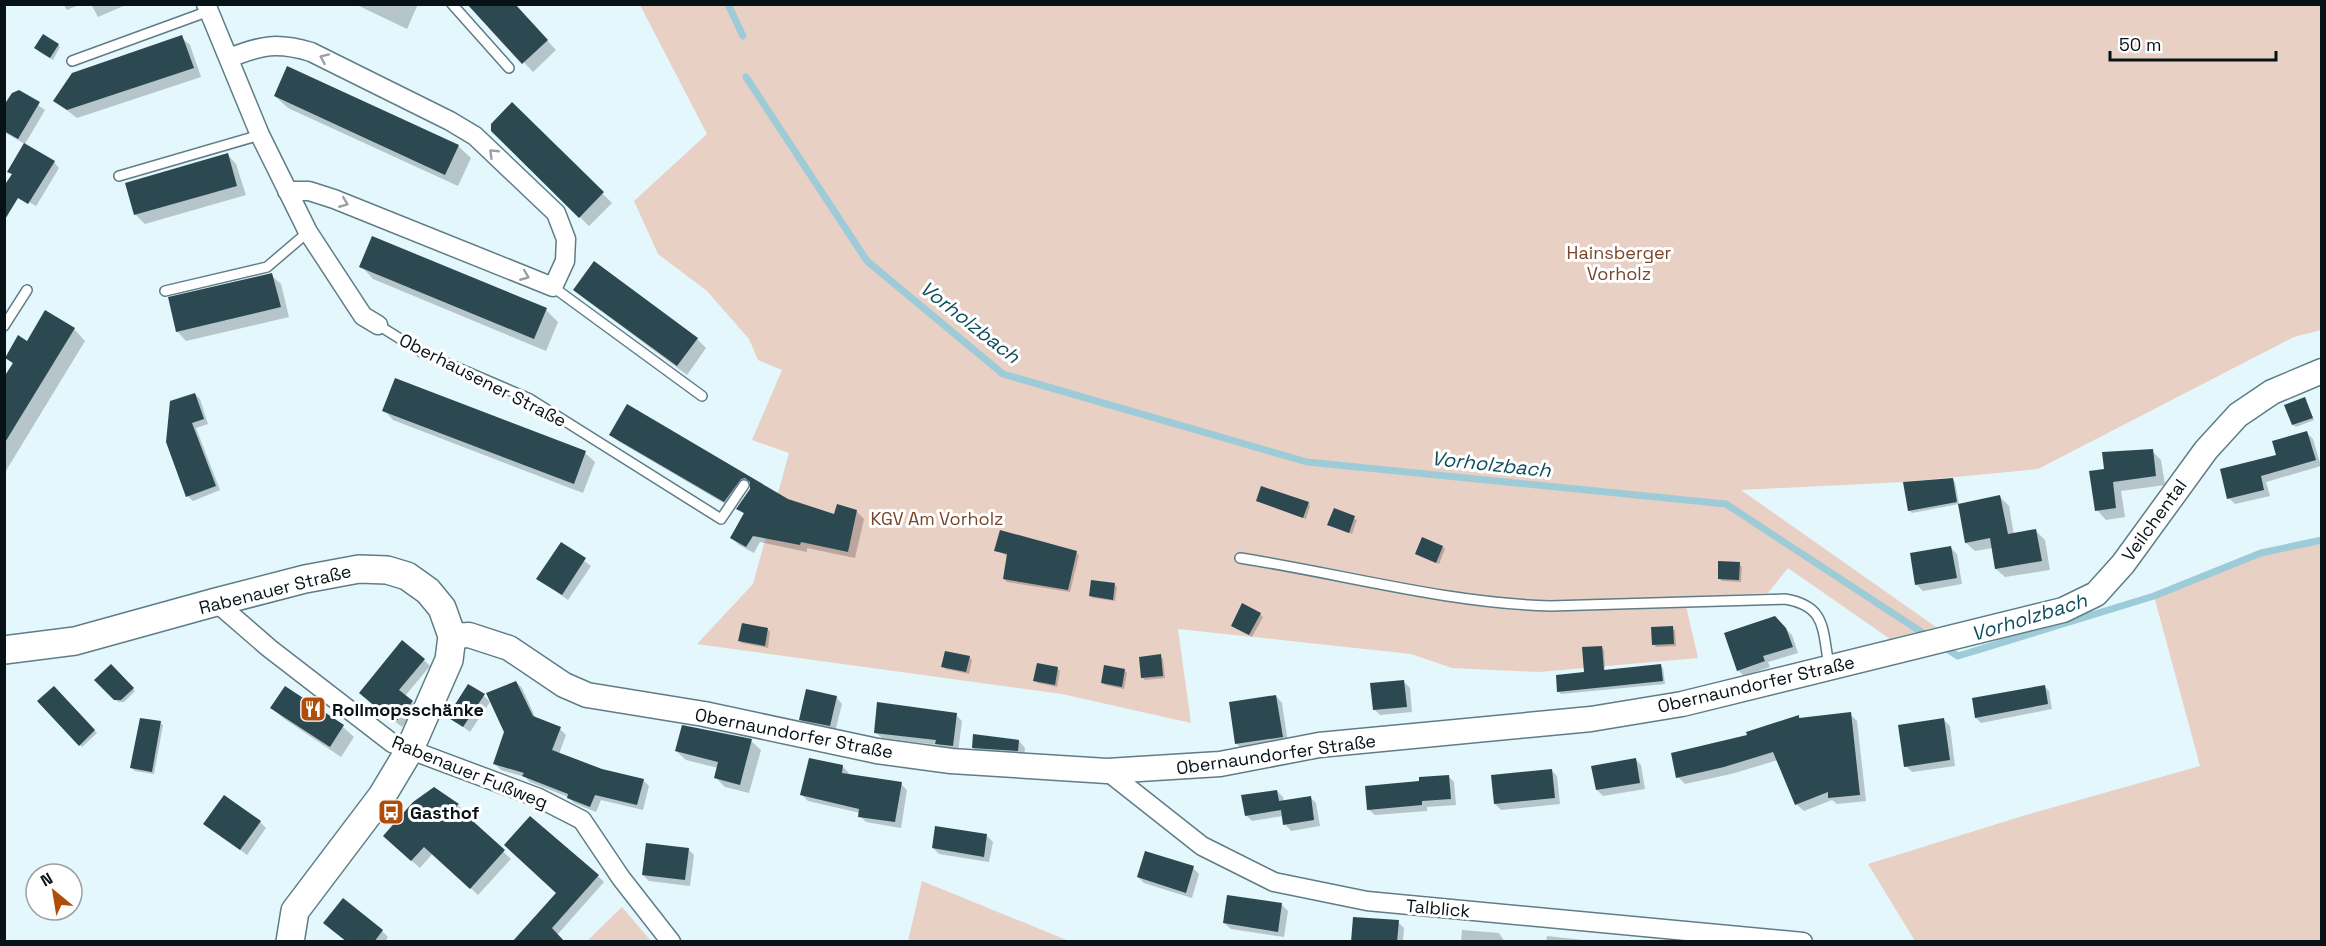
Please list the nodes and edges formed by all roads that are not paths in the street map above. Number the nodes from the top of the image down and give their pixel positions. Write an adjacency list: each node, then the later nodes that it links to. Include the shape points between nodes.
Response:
1 (452, 4): 5 (lane)
2 (207, 8): 3 (street, Oberhausener Straße); 4 (lane)
3 (229, 58): 6 (street, Oberhausener Straße); 10 (street, one-way to 3, via 565,261 566,239 556,213 476,136 310,52 287,45 254,48)
4 (72, 62)
5 (509, 68)
6 (260, 135): 7 (lane); 8 (street, Oberhausener Straße)
7 (119, 176)
8 (287, 191): 9 (street, Oberhausener Straße); 10 (street, one-way to 10, via 309,191 334,199)
9 (308, 232): 12 (lane, via 267,267); 13 (street, Oberhausener Straße, via 363,316)
10 (552, 287): 16 (lane)
11 (27, 290): 14 (lane)
12 (165, 291)
13 (378, 325): 17 (lane, Oberhausener Straße, via 423,353 530,399 721,519)
14 (4, 326)
15 (2322, 370): 20 (street, Veilchental, via 2272,392 2238,415 2206,450 2123,564 2096,594 2063,610)
16 (702, 396)
17 (744, 485)
18 (1240, 558): 23 (lane, via 1515,605 1799,601 1813,609 1821,622)
19 (216, 602): 21 (main road, Rabenauer Straße, via 259,587 359,568 387,570 407,576 428,591 442,608); 22 (main road, Rabenauer Straße, via 75,640); 24 (street, Rabenauer Fußweg, via 392,743)
20 (1967, 635): 23 (street, Obernaundorfer Straße)
21 (452, 636): 24 (main road, via 449,660); 25 (street, Obernaundorfer Straße, via 469,635 509,648 587,695 704,714 877,751 951,761)
22 (4, 650)
23 (1829, 668): 25 (street, Obernaundorfer Straße, via 1682,704 1591,719 1319,745 1220,764)
24 (409, 751): 26 (main road, via 382,796 295,911); 27 (street, Rabenauer Fußweg, via 539,798 582,820)
25 (1107, 771): 28 (street, Talblick, via 1202,846 1274,882 1367,901)
26 (290, 942)
27 (671, 942)
28 (1803, 942)

